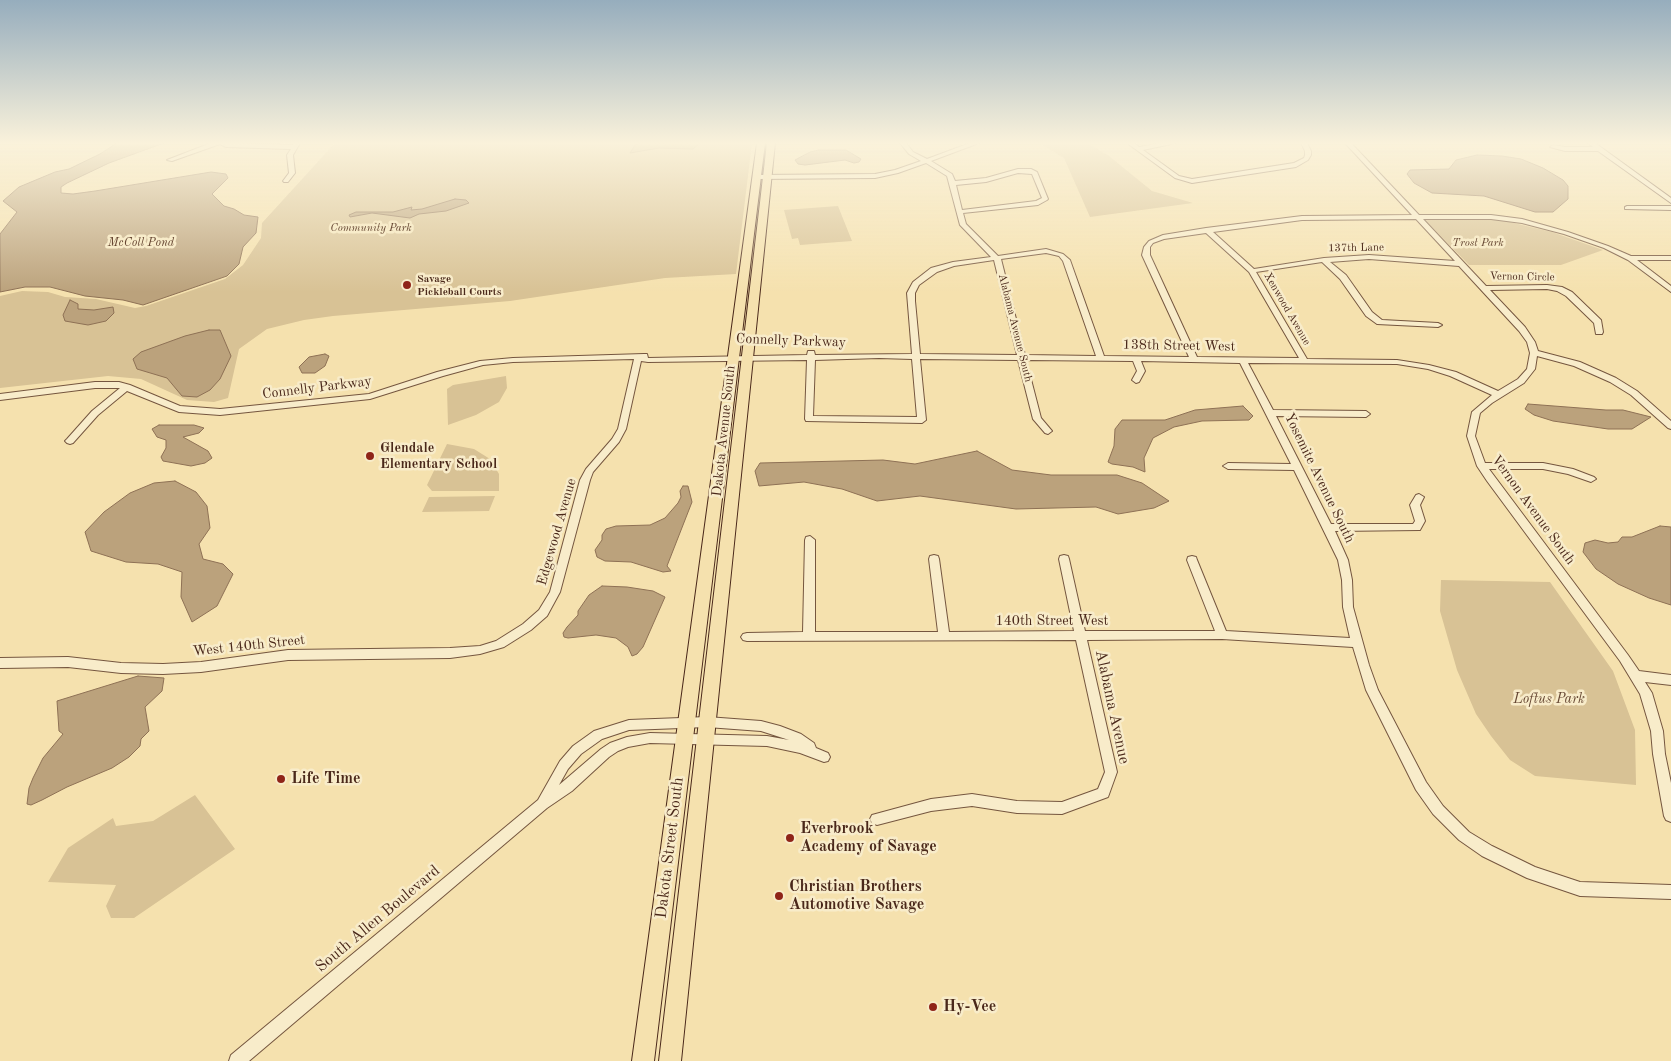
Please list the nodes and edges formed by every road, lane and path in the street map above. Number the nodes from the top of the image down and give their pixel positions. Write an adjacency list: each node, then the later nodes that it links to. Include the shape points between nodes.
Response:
1 (759, 193): 24 (main road, Dakota Avenue South)
2 (761, 193): 25 (main road, Dakota Avenue South)
3 (955, 193): 10 (street, Alabama Avenue South)
4 (1043, 193): 10 (street, via 1045,199 1038,203)
5 (1394, 193): 11 (street)
6 (1659, 193): 7 (street)
7 (1671, 201)
8 (1627, 208): 9 (street)
9 (1671, 208)
10 (958, 212): 13 (street, Alabama Avenue South, via 966,229)
11 (1417, 217): 12 (street, via 1302,218); 14 (street, via 1486,217 1522,221 1591,241); 17 (street)
12 (1206, 230): 18 (street, Xenwood Avenue); 33 (street, via 1170,235 1151,242 1146,255)
13 (997, 258): 29 (street, via 934,270 916,284 911,293); 30 (street, Alabama Avenue South); 31 (street, via 1052,252 1061,255 1066,260)
14 (1630, 258): 15 (street); 20 (street)
15 (1671, 258)
16 (1324, 260): 17 (street, 137th Lane, via 1369,257); 18 (street, 137th Lane); 21 (street, via 1343,277 1369,314 1380,322)
17 (1462, 264): 19 (street)
18 (1252, 271): 35 (street, Xenwood Avenue)
19 (1483, 288): 22 (street, Vernon Circle, via 1559,289 1569,294 1598,322); 23 (street, via 1522,329)
20 (1671, 290)
21 (1438, 325)
22 (1599, 332)
23 (1534, 353): 38 (street, Vernon Avenue South, via 1531,369 1521,381); 42 (street, via 1577,364 1614,380)
24 (733, 356): 25 (street, Connelly Parkway); 28 (street, Connelly Parkway, via 648,360); 57 (main road, Dakota Avenue South)
25 (747, 356): 26 (street, Connelly Parkway); 67 (main road, Dakota Avenue South)
26 (811, 356): 27 (street, Connelly Parkway); 29 (street, via 809,419 922,420)
27 (852, 356): 29 (street, 138th Street West)
28 (638, 357): 37 (street, Connelly Parkway, via 483,363 370,396 220,412 179,410); 62 (street, Edgewood Avenue, via 622,429 585,480 555,592 527,627)
29 (916, 357): 30 (street, 138th Street West)
30 (1022, 358): 31 (street, 138th Street West); 43 (street, Alabama Avenue South, via 1037,419)
31 (1101, 359): 32 (street, 138th Street West)
32 (1136, 359): 33 (street, 138th Street West); 36 (street, via 1141,371)
33 (1194, 359): 34 (street, 138th Street West)
34 (1242, 360): 35 (street, 138th Street West); 40 (street, Yosemite Avenue South)
35 (1304, 360): 38 (street, 138th Street West, via 1419,365 1453,374)
36 (1136, 380)
37 (127, 387): 39 (street, Connelly Parkway, via 95,385); 44 (street, via 95,413)
38 (1499, 395): 46 (street, Vernon Avenue South, via 1476,412 1473,422 1471,436)
39 (0, 397)
40 (1270, 413): 41 (street); 47 (street, Yosemite Avenue South)
41 (1366, 414)
42 (1671, 426)
43 (1048, 430)
44 (70, 441)
45 (1228, 466): 47 (street)
46 (1482, 466): 48 (street, via 1544,466 1570,471); 64 (street, Vernon Avenue South)
47 (1297, 467): 50 (street, Yosemite Avenue South)
48 (1591, 480)
49 (1419, 497): 50 (street, via 1415,505 1420,520 1416,528)
50 (1328, 527): 61 (street, Yosemite Avenue South, via 1347,580 1348,608)
51 (810, 540): 55 (street)
52 (934, 559): 59 (street)
53 (1064, 559): 60 (street)
54 (1192, 560): 56 (street)
55 (809, 635): 58 (street, 140th Street West); 59 (street, 140th Street West)
56 (1222, 635): 60 (street, 140th Street West); 61 (street, 140th Street West)
57 (697, 636): 66 (main road, Dakota Street South)
58 (747, 636)
59 (944, 636): 60 (street, 140th Street West)
60 (1080, 636): 71 (street, Alabama Avenue, via 1111,772 1103,793 1062,808 1016,807 972,800 931,805)
61 (1356, 643): 72 (street, Yosemite Avenue South, via 1372,690 1421,786 1438,810 1464,836 1487,852 1532,873 1580,889)
62 (500, 644): 63 (street, West 140th Street, via 450,653 288,655 163,669 68,662)
63 (0, 663)
64 (1637, 676): 65 (street); 70 (street, Vernon Avenue South, via 1646,693 1657,732)
65 (1671, 680)
66 (685, 730): 67 (street, South Allen Boulevard); 69 (street, South Allen Boulevard, via 614,747); 69 (street, South Allen Boulevard, via 629,725 588,741 564,766); 74 (main road, Dakota Street South)
67 (706, 731): 68 (street, South Allen Boulevard); 75 (main road, Dakota Street South)
68 (819, 754)
69 (542, 804): 73 (street, South Allen Boulevard)
70 (1671, 816)
71 (878, 819)
72 (1671, 892)
73 (237, 1061)
74 (643, 1061)
75 (670, 1061)

